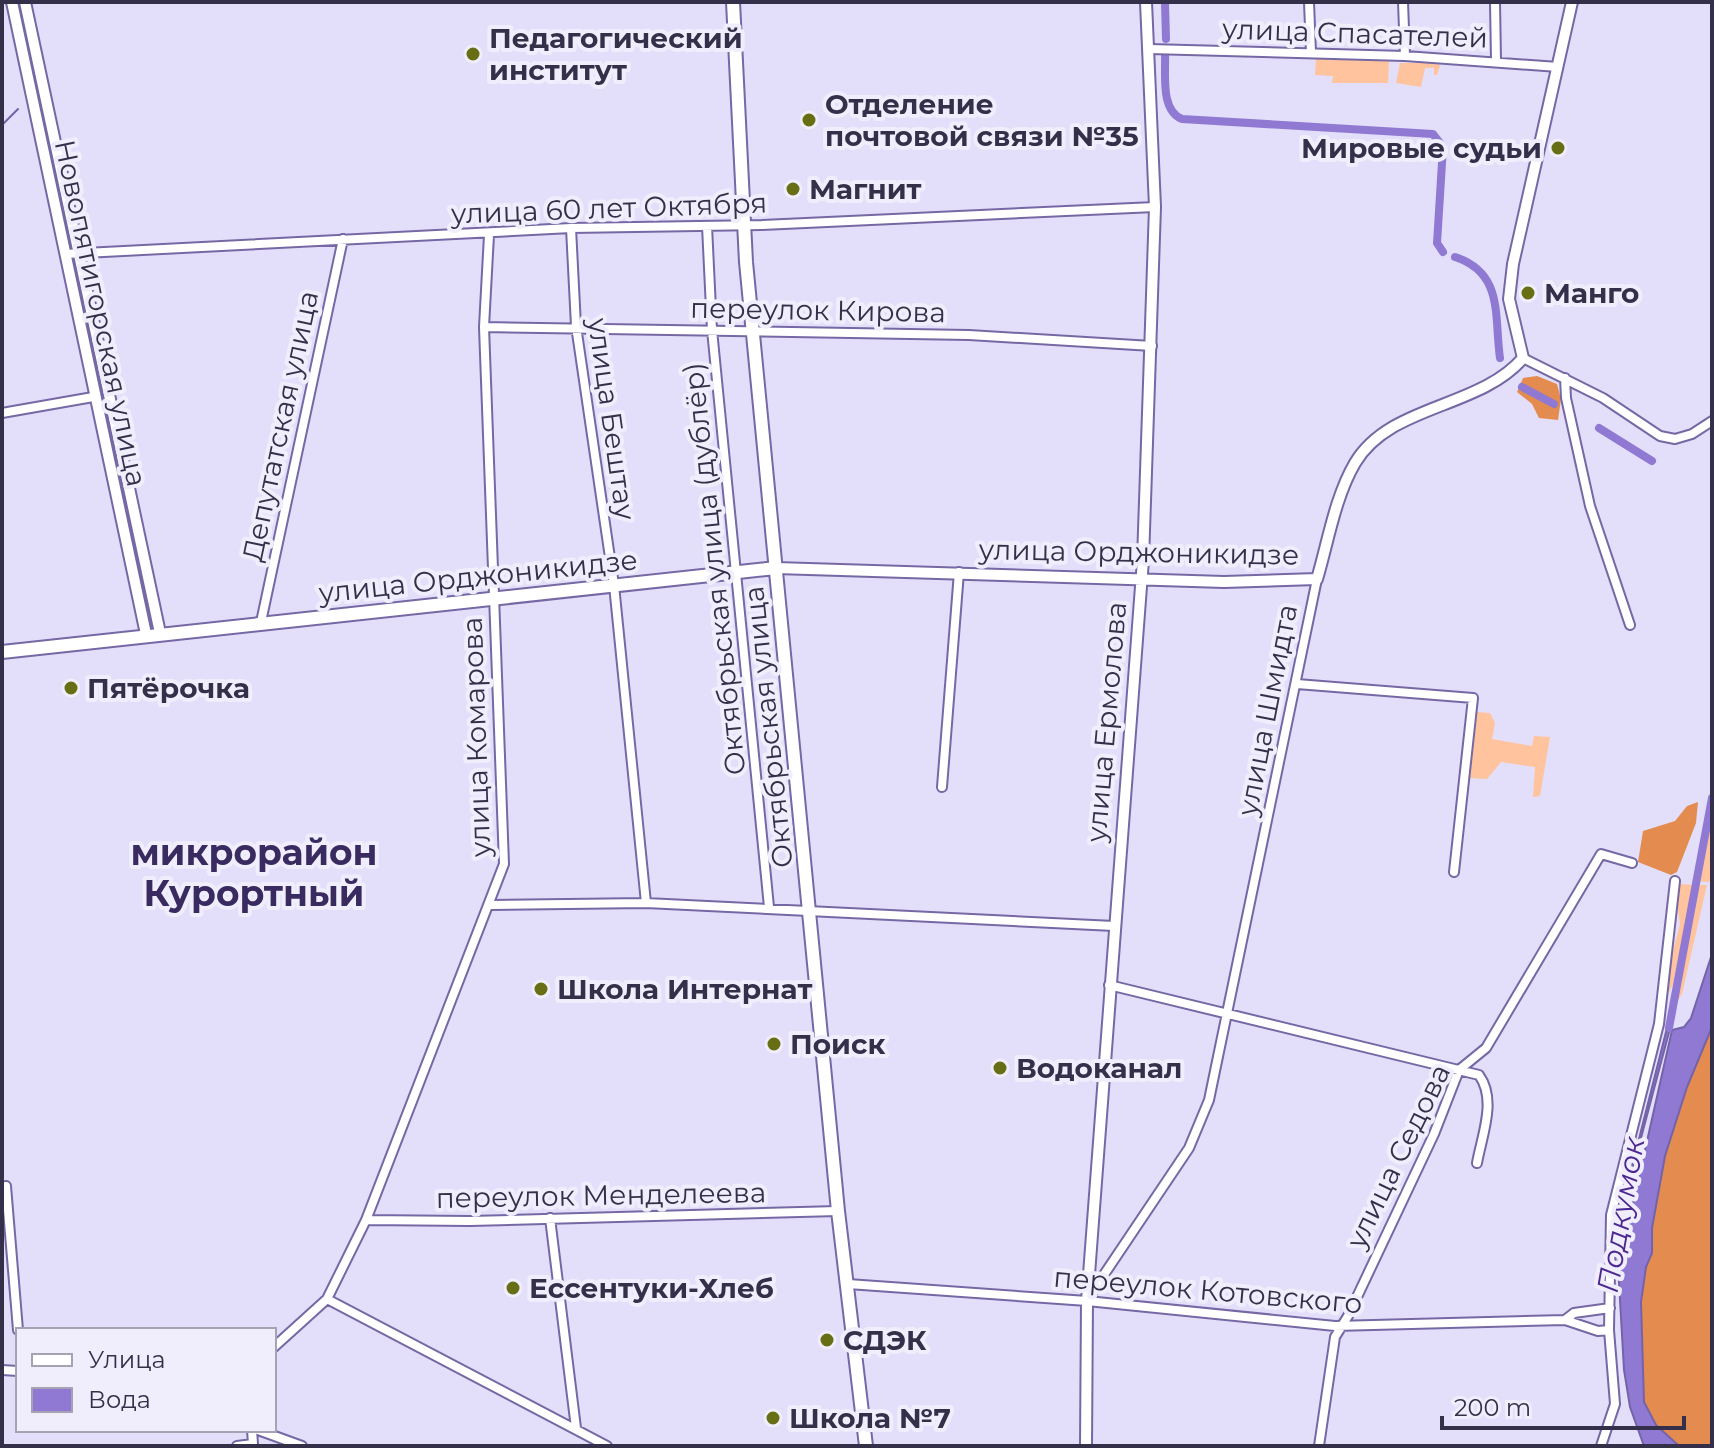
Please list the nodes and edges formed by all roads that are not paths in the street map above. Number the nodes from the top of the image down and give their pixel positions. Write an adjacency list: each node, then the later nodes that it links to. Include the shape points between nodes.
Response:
1 (12, 2): 21 (street, Новопятигорская улица)
2 (25, 2): 20 (street, Новопятигорская улица)
3 (733, 2): 15 (main road, Октябрьская улица)
4 (1146, 2): 9 (street, улица Ермолова)
5 (1309, 2): 10 (street)
6 (1403, 2): 11 (street)
7 (1495, 2): 12 (street)
8 (1572, 2): 13 (street)
9 (1153, 49): 10 (street, улица Спасателей); 14 (street, улица Ермолова)
10 (1311, 53): 11 (street, улица Спасателей)
11 (1405, 56): 12 (street, улица Спасателей)
12 (1496, 60): 13 (street, улица Спасателей)
13 (1558, 67): 27 (street, via 1511,278 1510,309)
14 (1155, 207): 15 (street, улица 60 лет Октября); 26 (street, улица Ермолова)
15 (743, 225): 16 (street, улица 60 лет Октября); 25 (main road, Октябрьская улица)
16 (707, 226): 17 (street, улица 60 лет Октября); 24 (street, Октябрьская улица (дублёр))
17 (571, 228): 18 (street, улица 60 лет Октября); 22 (street, улица Бештау)
18 (489, 235): 19 (street, улица 60 лет Октября); 23 (street, улица Комарова)
19 (343, 239): 20 (street, улица 60 лет Октября); 41 (street, Депутатская улица)
20 (79, 253): 21 (street, улица 60 лет Октября); 32 (street, Новопятигорская улица)
21 (65, 254): 29 (street, Новопятигорская улица)
22 (576, 326): 23 (street, переулок Кирова); 24 (street, переулок Кирова); 39 (street, улица Бештау)
23 (484, 327): 40 (street, улица Комарова)
24 (712, 330): 25 (street, переулок Кирова); 36 (street, Октябрьская улица (дублёр))
25 (754, 331): 26 (street, переулок Кирова, via 969,335); 34 (main road, Октябрьская улица)
26 (1152, 346): 37 (street, улица Ермолова)
27 (1523, 358): 28 (street); 38 (street, улица Шмидта, via 1494,385 1403,423 1366,449 1346,482)
28 (1565, 378): 31 (street, via 1660,436 1675,439); 42 (street, via 1590,506)
29 (93, 397): 30 (street); 33 (street, Новопятигорская улица)
30 (2, 413)
31 (1712, 421)
32 (137, 521): 33 (street); 43 (street, Новопятигорская улица)
33 (121, 524): 43 (street, Новопятигорская улица)
34 (776, 568): 35 (street, улица Орджоникидзе); 36 (main road, улица Орджоникидзе); 53 (main road, Октябрьская улица)
35 (959, 572): 37 (street, улица Орджоникидзе); 46 (street, улица Орджоникидзе)
36 (736, 573): 39 (main road, улица Орджоникидзе); 52 (street, Октябрьская улица (дублёр))
37 (1142, 578): 38 (street, улица Орджоникидзе); 54 (street, улица Ермолова)
38 (1317, 579): 45 (street, улица Шмидта)
39 (614, 585): 40 (main road, улица Орджоникидзе); 50 (street, улица Бештау)
40 (494, 600): 41 (main road, улица Орджоникидзе); 51 (street, улица Комарова, via 504,864)
41 (261, 622): 43 (main road, улица Орджоникидзе)
42 (1630, 625)
43 (153, 633): 44 (main road, улица Орджоникидзе)
44 (2, 652)
45 (1297, 684): 48 (street, via 1473,698); 56 (street, улица Шмидта)
46 (942, 787)
47 (1632, 863): 57 (street, улица Седова, via 1601,854 1486,1048)
48 (1454, 872)
49 (1675, 881): 66 (street, via 1660,1017 1611,1215)
50 (646, 903): 51 (street); 52 (street)
51 (490, 905): 62 (street, улица Комарова)
52 (769, 907): 53 (street)
53 (809, 909): 54 (street); 60 (main road, Октябрьская улица)
54 (1114, 926): 55 (street, улица Ермолова)
55 (1109, 985): 56 (street); 65 (street, улица Ермолова)
56 (1229, 1012): 57 (street); 65 (street, улица Шмидта, via 1209,1100 1189,1148)
57 (1459, 1070): 58 (street, via 1479,1075 1486,1084 1487,1117); 68 (street, улица Седова)
58 (1477, 1163)
59 (6, 1186): 69 (street)
60 (838, 1211): 61 (street, переулок Менделеева); 63 (main road, Октябрьская улица)
61 (550, 1218): 62 (street, переулок Менделеева); 72 (street)
62 (366, 1220): 64 (street, улица Комарова)
63 (848, 1284): 65 (street, переулок Котовского); 78 (main road, Октябрьская улица)
64 (327, 1299): 71 (street); 72 (street)
65 (1087, 1301): 68 (street, переулок Котовского); 79 (street, улица Ермолова)
66 (1610, 1308): 67 (street, переулок Котовского, via 1574,1313); 70 (street)
67 (1565, 1320): 68 (street, переулок Котовского); 70 (street, переулок Котовского)
68 (1343, 1325): 80 (street, улица Седова, via 1335,1337)
69 (18, 1328)
70 (1609, 1330): 81 (street, via 1615,1404)
71 (276, 1345)
72 (576, 1428): 77 (street)
73 (255, 1432): 75 (street, via 253,1444)
74 (261, 1432): 76 (street)
75 (237, 1446)
76 (302, 1446)
77 (607, 1446)
78 (866, 1446)
79 (1086, 1446)
80 (1319, 1446)
81 (1601, 1446)

